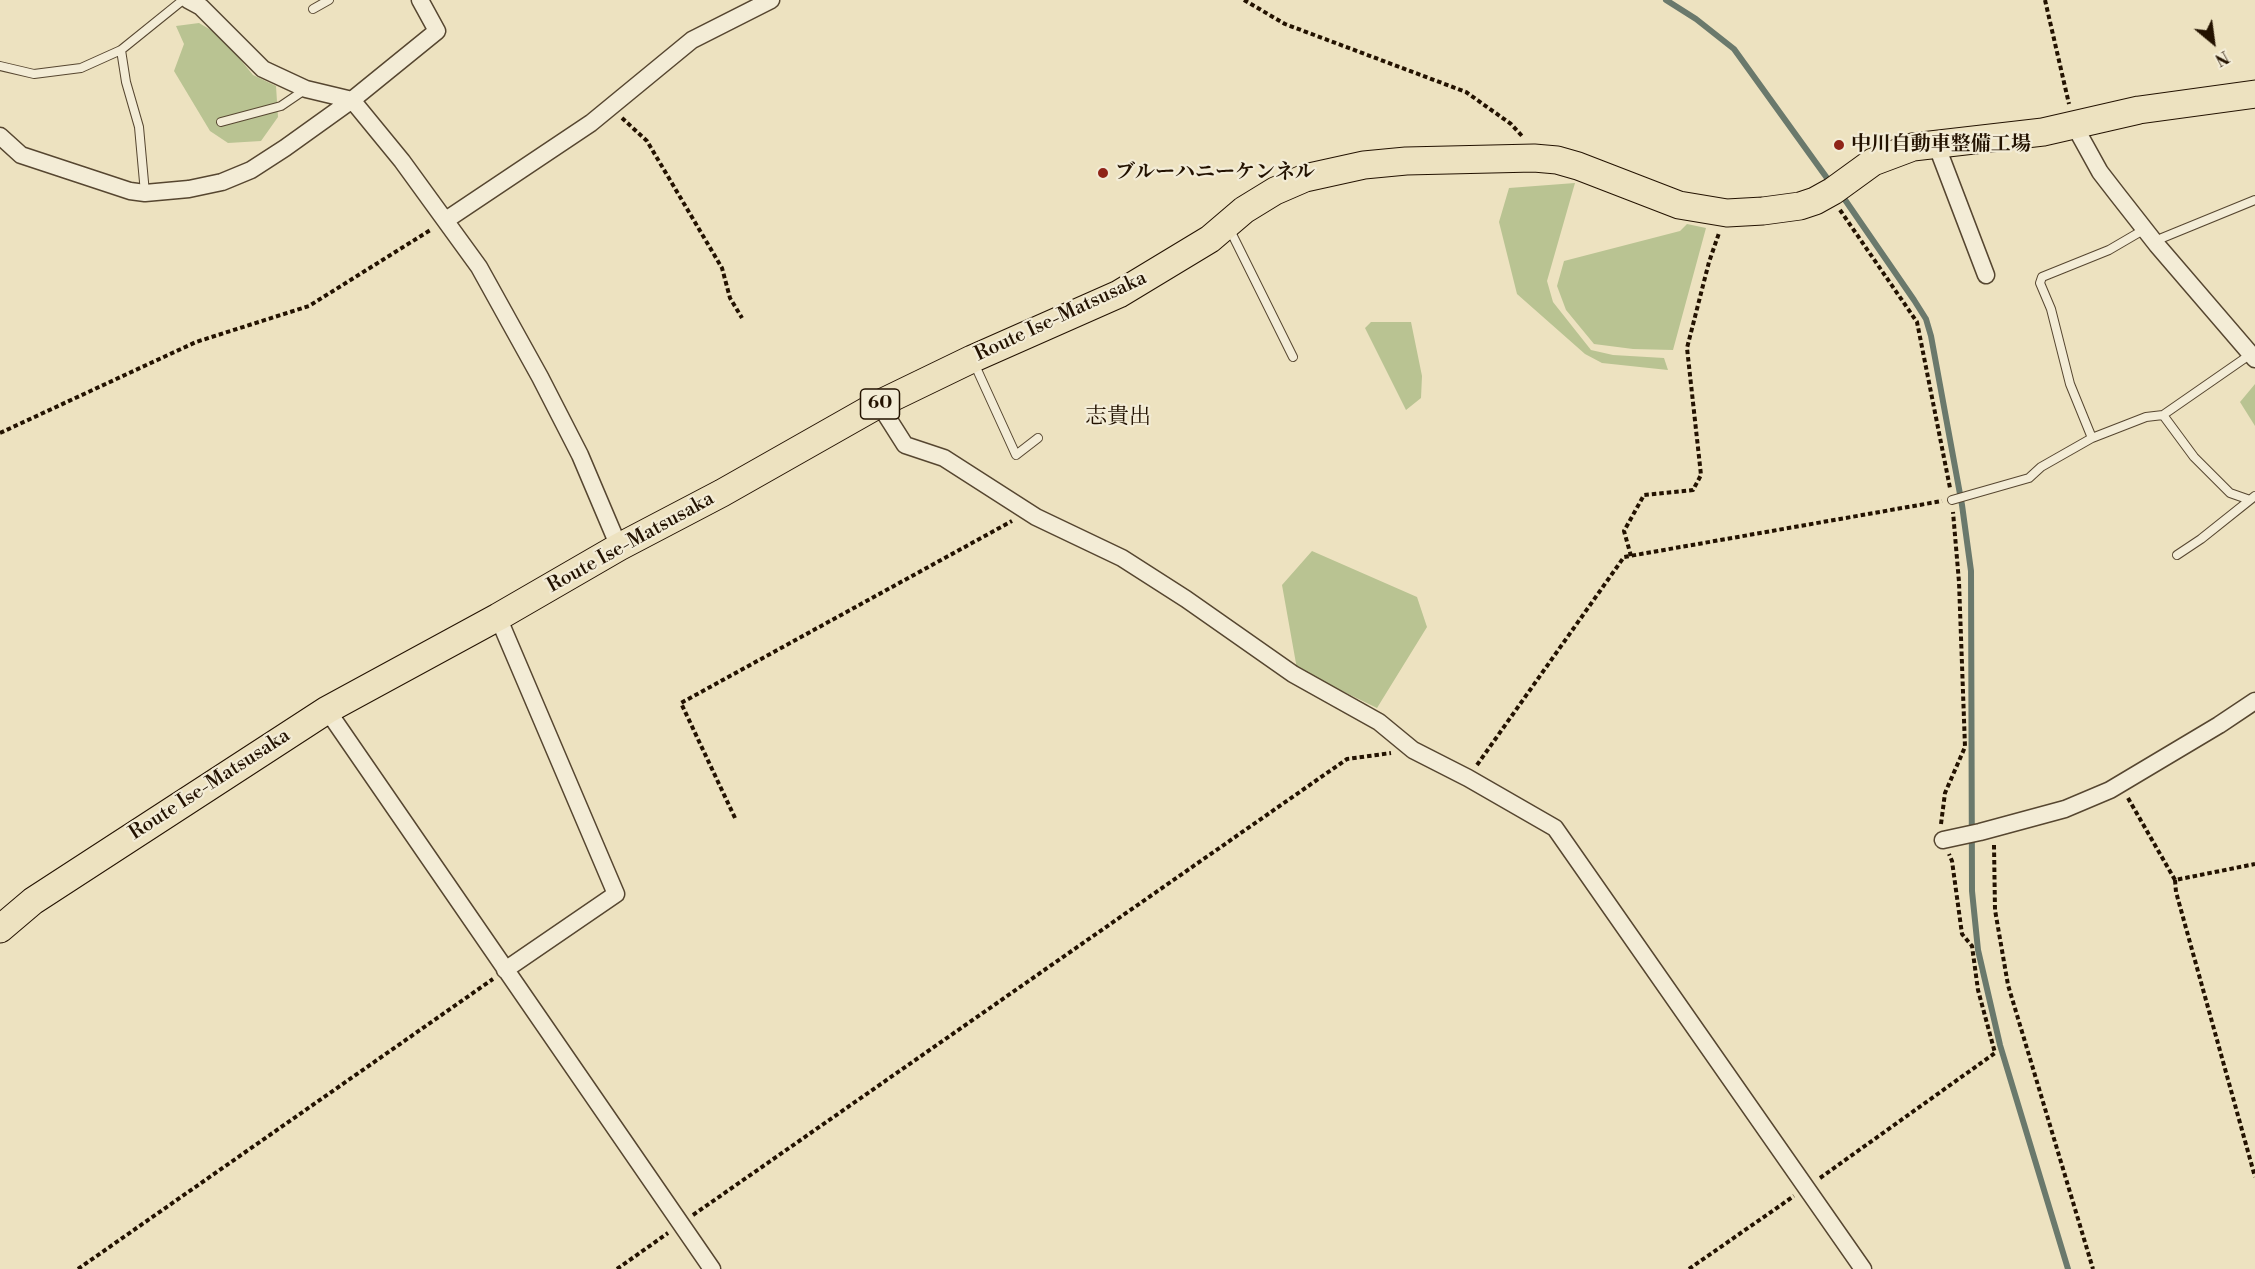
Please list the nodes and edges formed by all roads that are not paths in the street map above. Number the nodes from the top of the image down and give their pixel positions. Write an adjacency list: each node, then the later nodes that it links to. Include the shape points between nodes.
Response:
1 (183, 0): 7 (lane)
2 (188, 0): 9 (street, via 201,7 263,69)
3 (329, 0): 6 (lane)
4 (420, 0): 11 (street, via 437,32)
5 (771, 0): 18 (street, via 692,40 591,123)
6 (313, 9)
7 (121, 50): 8 (lane, via 81,68 46,73); 16 (lane, via 139,127)
8 (0, 66)
9 (306, 89): 11 (street); 12 (lane, via 281,106)
10 (2255, 94): 13 (main road, Route Ise-Matsusaka / 60, via 2139,110)
11 (352, 100): 16 (street, via 250,170 222,182); 18 (street)
12 (221, 122)
13 (2074, 125): 15 (main road, Route Ise-Matsusaka / 60); 20 (street, via 2100,172)
14 (0, 136): 16 (street, via 21,155)
15 (1936, 144): 19 (main road, Route Ise-Matsusaka / 60, via 1892,154 1835,190 1800,206 1781,209 1727,213 1679,205 1557,160 1406,161 1305,178 1275,191); 22 (street)
16 (145, 193)
17 (2255, 200): 21 (lane, via 2162,238)
18 (446, 220): 32 (street, via 479,267 540,377 580,455)
19 (1227, 225): 24 (lane); 25 (main road, Route Ise-Matsusaka / 60, via 1119,294)
20 (2145, 229): 21 (street); 29 (lane, via 2109,250 2042,277 2040,283 2070,384)
21 (2157, 245): 23 (street)
22 (1986, 275)
23 (2253, 356): 27 (lane)
24 (1293, 357)
25 (972, 359): 26 (main road, Route Ise-Matsusaka / 60); 28 (lane, via 1016,455)
26 (879, 404): 32 (main road, Route Ise-Matsusaka / 60); 41 (street, via 905,445 944,458 1028,512 1122,558 1293,674 1379,722 1413,750 1555,828)
27 (2163, 415): 29 (lane, via 2146,417); 30 (lane, via 2194,457 2230,493)
28 (1038, 438)
29 (2092, 438): 31 (lane, via 2029,478)
30 (2253, 498): 33 (lane)
31 (1954, 499)
32 (619, 547): 34 (main road, Route Ise-Matsusaka / 60)
33 (2177, 555)
34 (498, 618): 36 (main road, Route Ise-Matsusaka / 60); 39 (street, via 616,894)
35 (2255, 701): 37 (street, via 2120,785 2065,809)
36 (327, 710): 38 (main road, Route Ise-Matsusaka / 60, via 33,901); 39 (street)
37 (1943, 840)
38 (0, 929)
39 (506, 970): 40 (street)
40 (712, 1269)
41 (1863, 1269)

